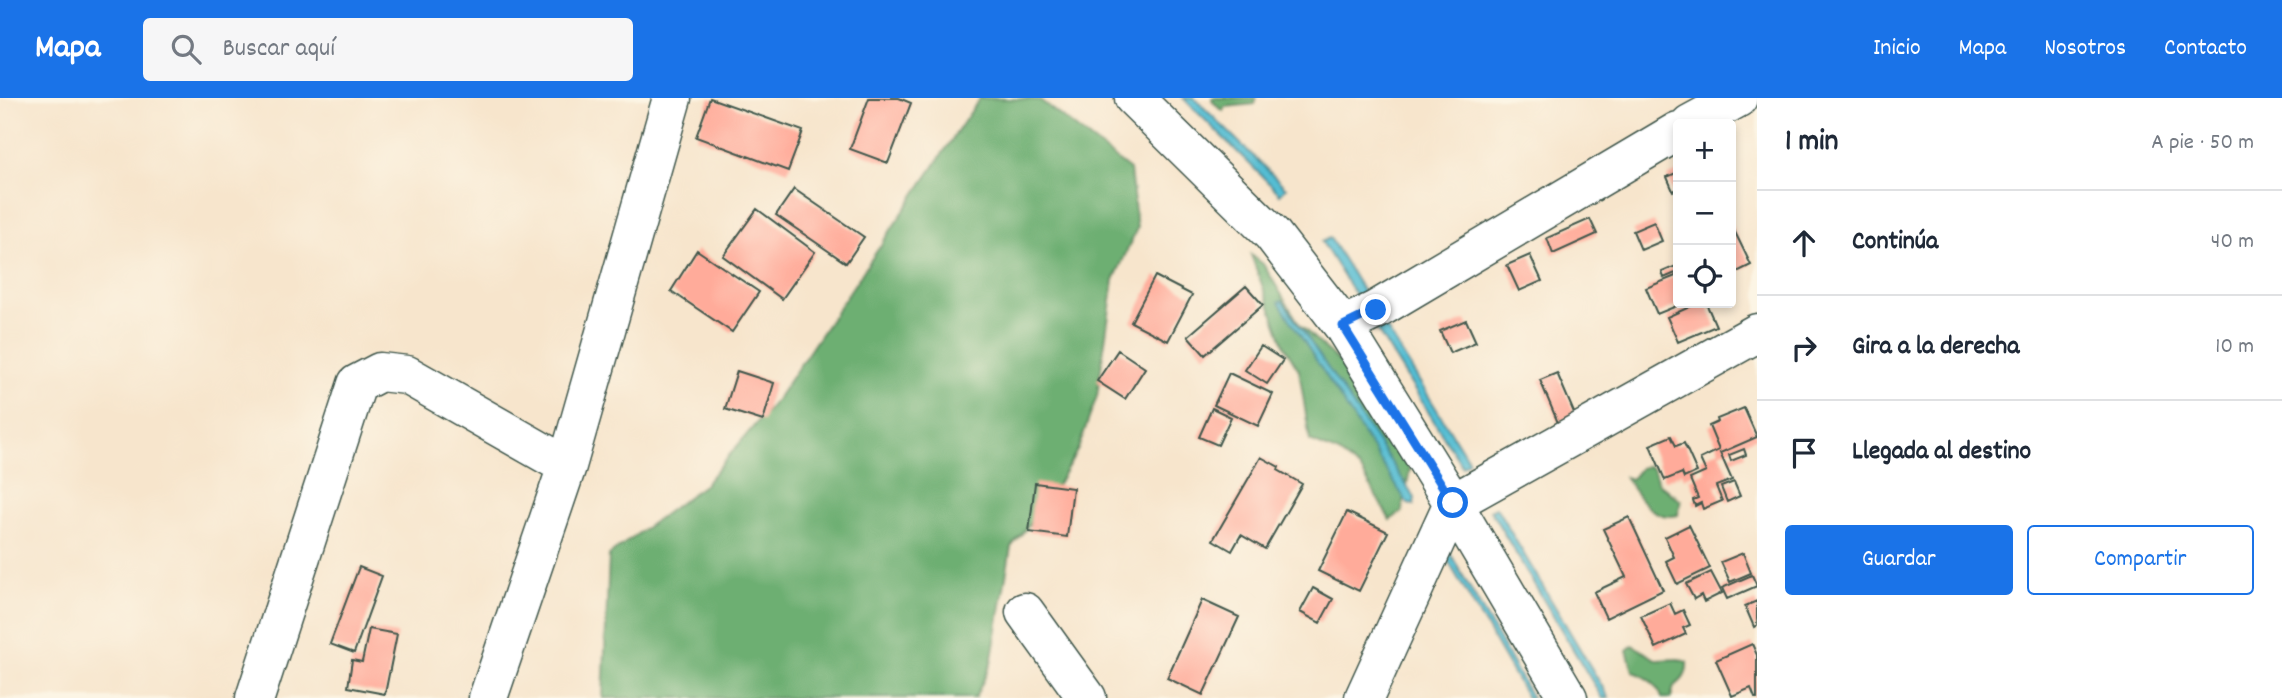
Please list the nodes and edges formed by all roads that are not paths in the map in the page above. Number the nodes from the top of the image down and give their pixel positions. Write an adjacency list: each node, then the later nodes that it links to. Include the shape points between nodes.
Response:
1 (672, 98): 8 (street)
2 (1134, 98): 6 (street, via 1272,234)
3 (1738, 98): 4 (street)
4 (1699, 119)
5 (1673, 134): 6 (street)
6 (1343, 326): 9 (street)
7 (1757, 333): 9 (street)
8 (567, 466): 11 (street, via 407,375 380,372 357,384); 12 (street)
9 (1453, 503): 14 (street); 15 (street)
10 (1025, 612): 13 (street)
11 (255, 698)
12 (488, 698)
13 (1087, 698)
14 (1364, 698)
15 (1568, 698)

